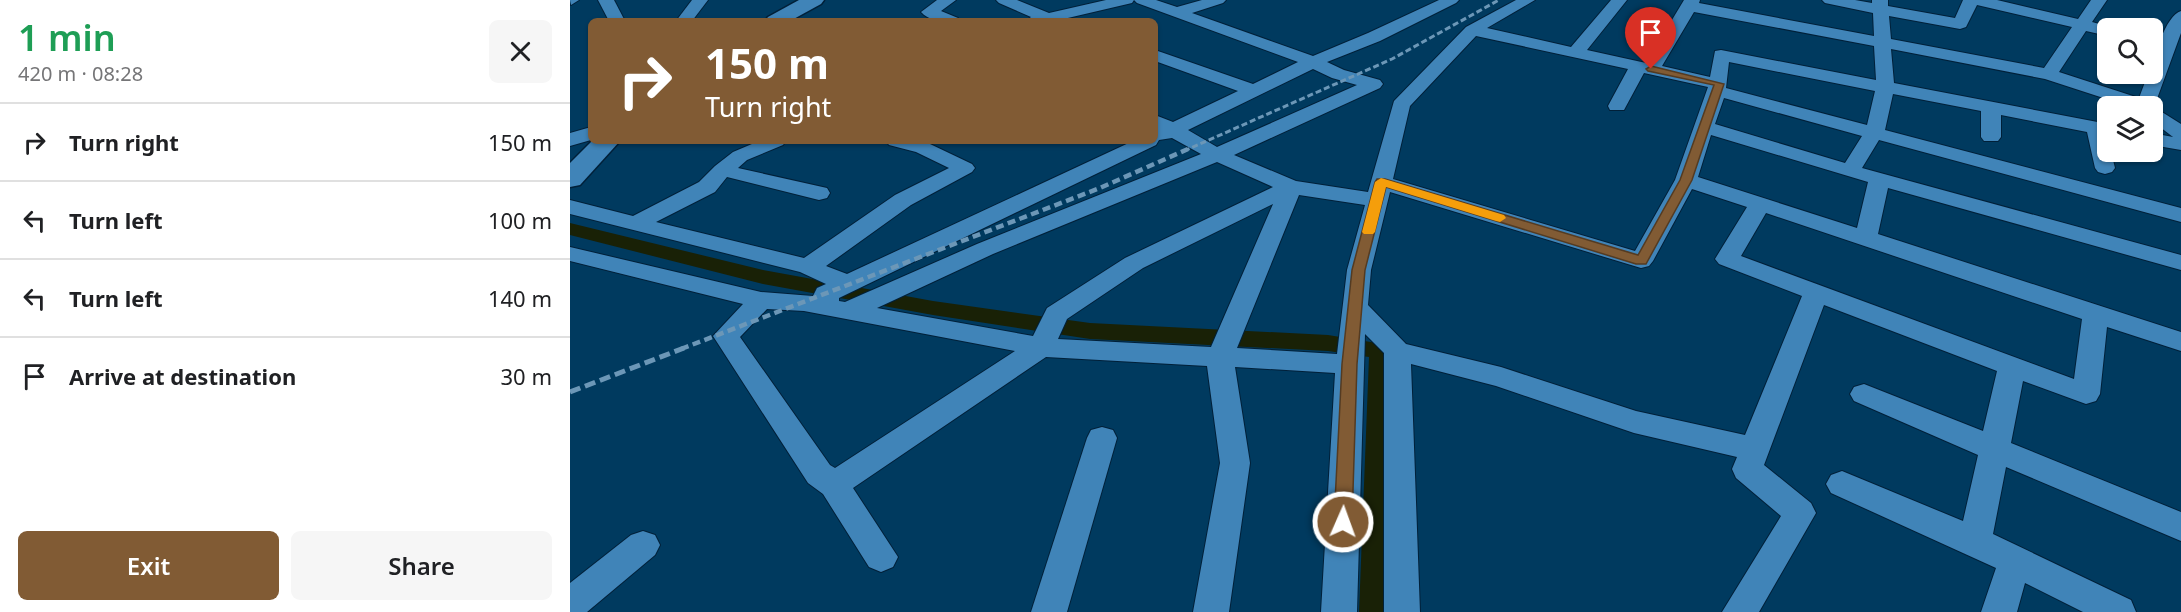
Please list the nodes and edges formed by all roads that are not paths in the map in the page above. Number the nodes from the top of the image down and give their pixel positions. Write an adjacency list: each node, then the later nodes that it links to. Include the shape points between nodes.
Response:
1 (606, 0): 21 (street)
2 (699, 0): 22 (street)
3 (814, 0): 23 (street)
4 (948, 0): 24 (street, via 929,12)
5 (1004, 0): 25 (street)
6 (1128, 0): 26 (street)
7 (1142, 0): 19 (street)
8 (1218, 0): 19 (street)
9 (1451, 0): 36 (street)
10 (1527, 0): 31 (street)
11 (1619, 0): 34 (street)
12 (1766, 0): 27 (street)
13 (1830, 0): 18 (street)
14 (1971, 0): 18 (street, via 1960,24)
15 (1977, 0): 29 (street)
16 (2099, 0): 29 (street)
17 (1691, 3): 27 (street); 37 (street)
18 (1880, 5): 32 (street)
19 (1178, 12): 28 (street); 36 (street)
20 (2181, 16): 33 (street)
21 (615, 18)
22 (686, 18)
23 (780, 18)
24 (944, 18)
25 (1039, 18)
26 (1046, 18)
27 (1759, 19): 32 (street)
28 (1158, 20)
29 (2082, 25): 30 (street); 38 (street)
30 (2097, 28)
31 (1472, 30): 34 (street); 39 (street)
32 (1884, 45): 38 (street); 42 (street)
33 (2167, 45): 38 (street, via 2145,106)
34 (1575, 53): 37 (street)
35 (1158, 56): 43 (street)
36 (1313, 62): 40 (street); 43 (street)
37 (1645, 68): 41 (street); 45 (street)
38 (2049, 74)
39 (1424, 80): 40 (street); 44 (street)
40 (1374, 84): 44 (street); 60 (street)
41 (1718, 87): 42 (street, via 1721,55); 48 (street); 51 (street)
42 (1885, 87): 46 (street); 51 (street)
43 (1254, 91): 50 (street)
44 (1404, 101): 69 (street)
45 (1617, 106)
46 (1991, 107): 49 (street); 54 (street)
47 (2163, 120): 52 (street)
48 (1705, 127): 64 (street); 67 (street)
49 (2097, 128)
50 (1161, 130): 60 (street)
51 (1875, 132): 64 (street); 73 (street)
52 (2181, 133)
53 (585, 136): 65 (street)
54 (1991, 137)
55 (2163, 141): 59 (street)
56 (770, 144): 63 (street, via 740,156)
57 (908, 144): 78 (street, via 965,168 903,200)
58 (1143, 144): 79 (street)
59 (2181, 144)
60 (1217, 154): 68 (street); 83 (street)
61 (2105, 162): 62 (street)
62 (2105, 168)
63 (722, 170): 70 (street); 74 (street, via 707,187)
64 (1850, 171): 66 (street)
65 (570, 179)
66 (1879, 179): 75 (street); 77 (street)
67 (1686, 180): 69 (street, via 1641,261); 71 (street)
68 (1291, 187): 69 (street); 86 (street, via 1134,263 1056,314); 88 (street)
69 (1379, 191): 82 (street, via 1359,270)
70 (819, 193)
71 (1760, 204): 75 (street); 80 (street, via 1727,259)
72 (570, 207): 74 (street)
73 (2181, 214)
74 (636, 223): 78 (street)
75 (1866, 238): 84 (street)
76 (570, 254): 81 (street)
77 (2181, 263)
78 (808, 267): 79 (street)
79 (848, 284): 83 (street, via 826,294)
80 (1816, 293): 90 (street); 93 (street)
81 (761, 300): 83 (street); 96 (street, via 726,336 819,474)
82 (1355, 307): 87 (street); 89 (street)
83 (836, 310): 86 (street)
84 (2096, 314): 85 (street); 90 (street, via 2086,394)
85 (2181, 342)
86 (1041, 346): 88 (street); 96 (street)
87 (1397, 351): 93 (street, via 1500,377 1634,422); 106 (street)
88 (1220, 357): 89 (street); 104 (street, via 1235,463)
89 (1349, 364): 105 (street)
90 (2012, 366): 94 (street)
91 (1864, 394): 94 (street)
92 (1102, 438): 103 (street)
93 (1755, 449): 107 (street, via 1747,469 1800,513)
94 (1995, 449): 97 (street); 98 (street)
95 (1842, 484): 98 (street)
96 (834, 485): 100 (street)
97 (2181, 527)
98 (1975, 541): 101 (street)
99 (643, 545): 102 (street)
100 (881, 557)
101 (2015, 561): 108 (street); 109 (street)
102 (570, 604)
103 (1049, 612)
104 (1211, 612)
105 (1339, 612)
106 (1402, 612)
107 (1740, 612)
108 (1999, 612)
109 (2118, 612)

